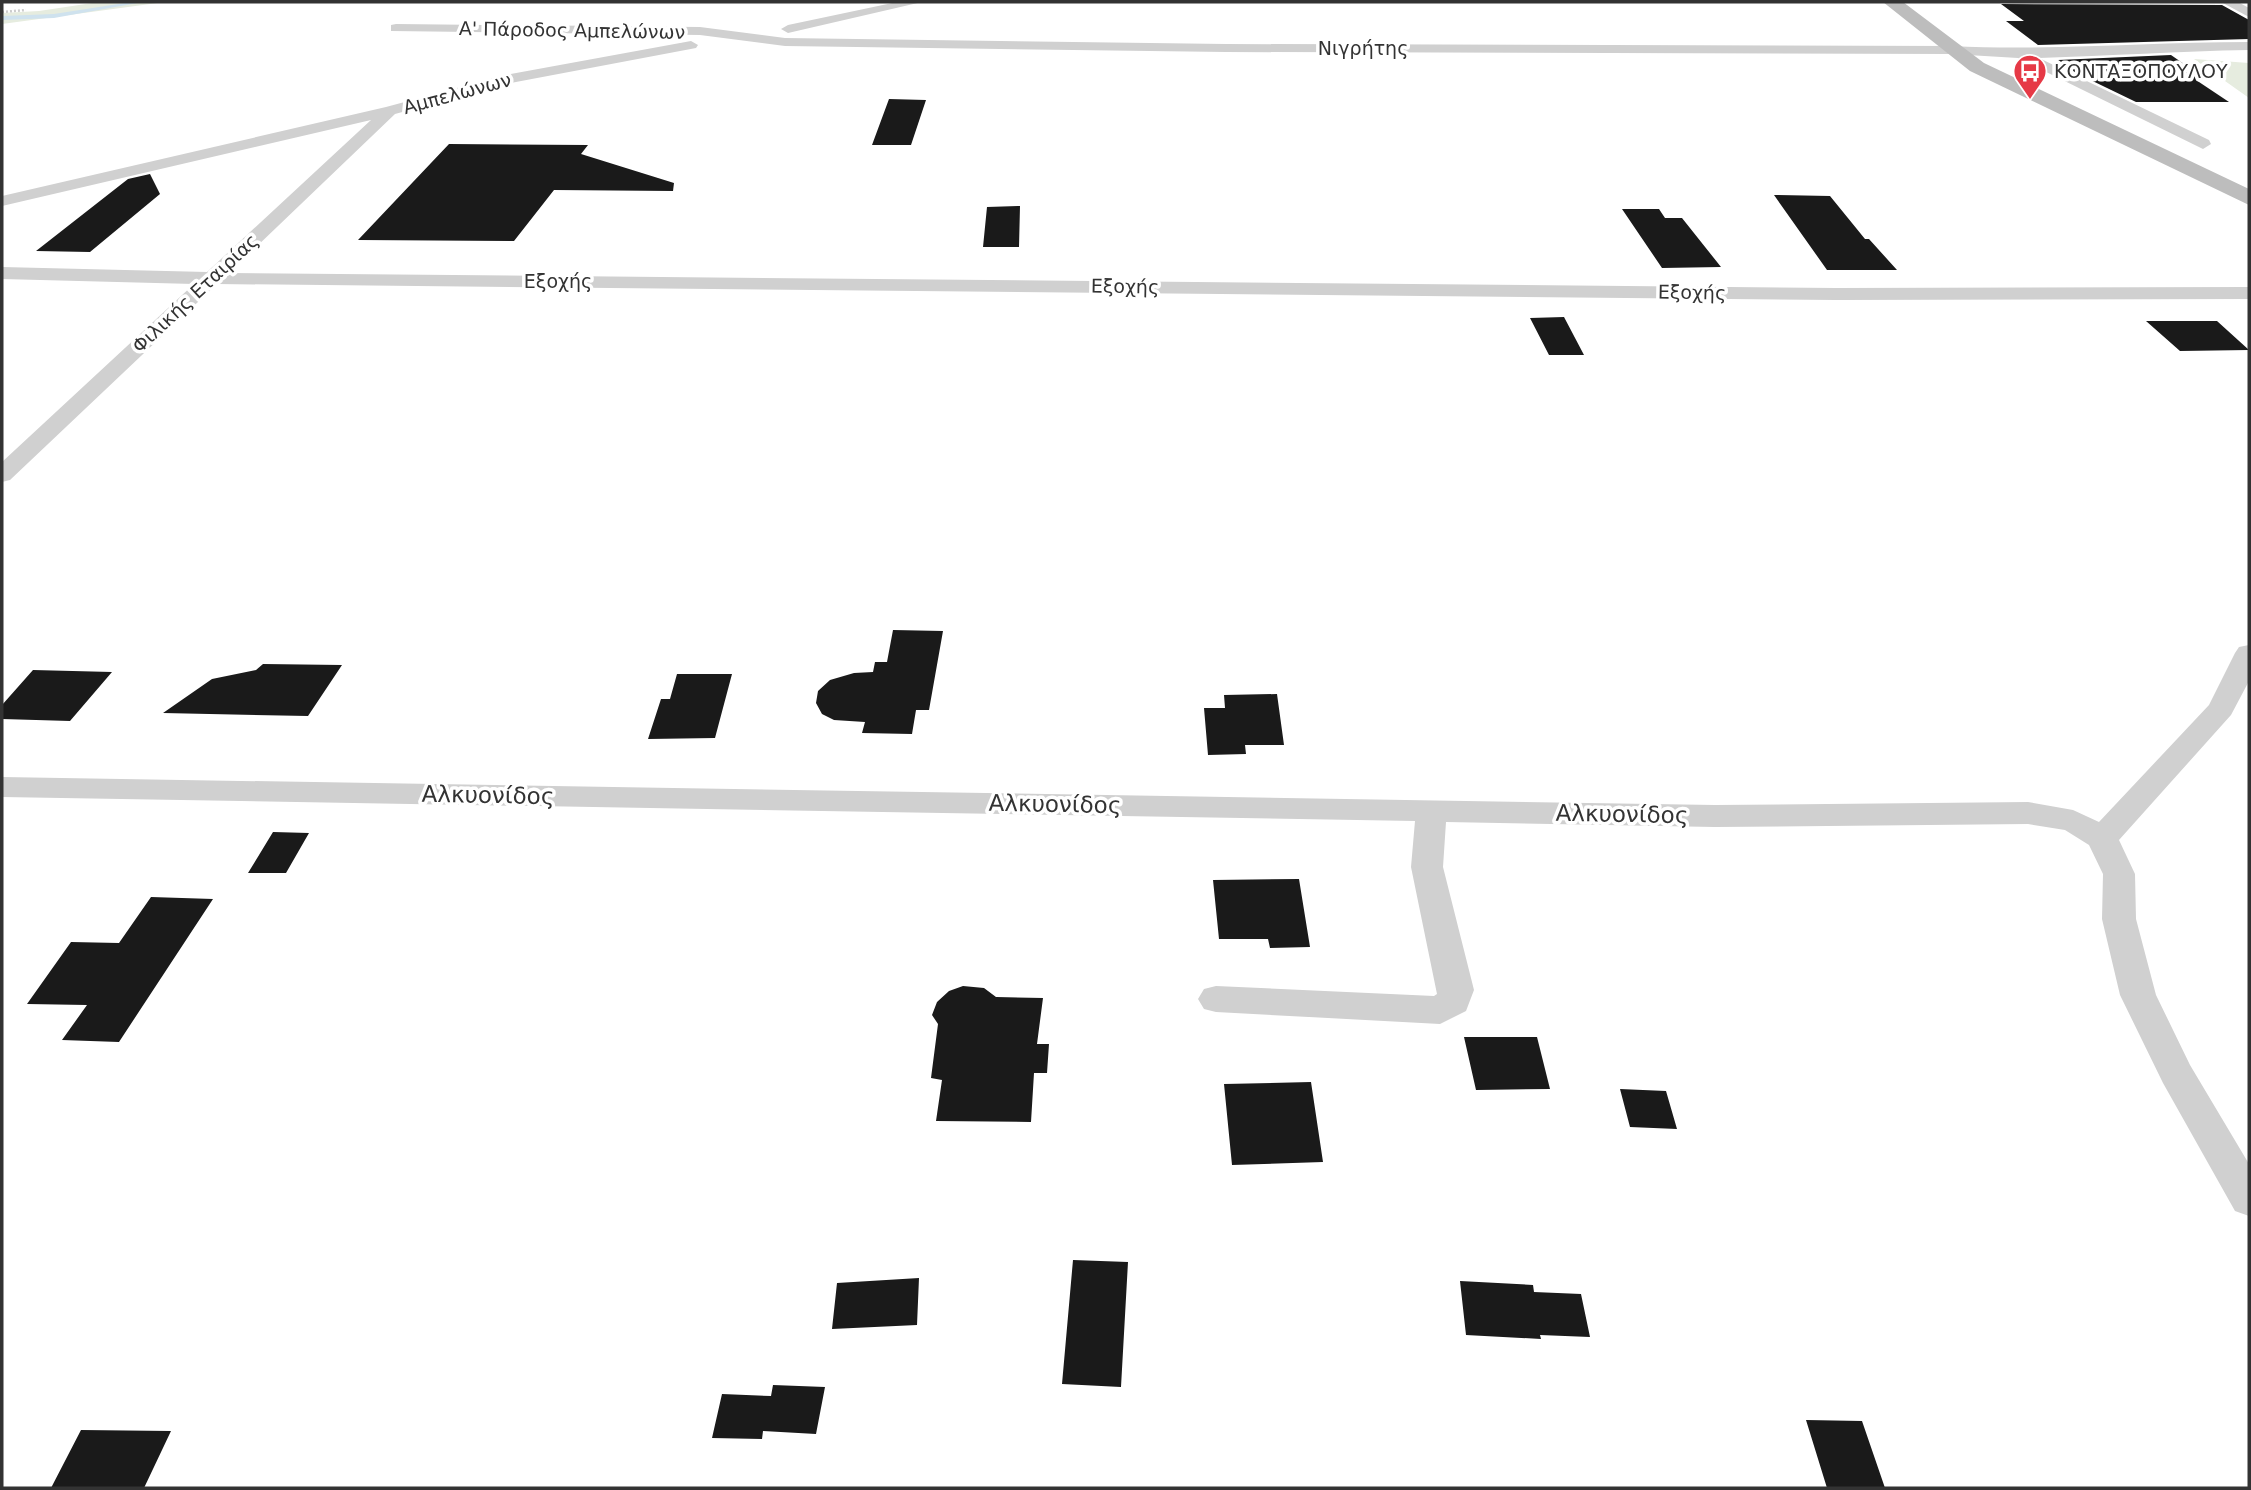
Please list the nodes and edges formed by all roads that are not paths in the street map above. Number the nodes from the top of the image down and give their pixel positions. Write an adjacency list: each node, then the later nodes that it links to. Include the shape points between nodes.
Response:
1 (915, 2): 7 (street, Αμπελώνων)
2 (1892, 2): 9 (main road)
3 (1917, 2): 10 (main road)
4 (2228, 2): 5 (street)
5 (2249, 13)
6 (396, 28): 7 (street, Α' Πάροδος Αμπελώνων, via 701,31)
7 (749, 36): 9 (street, Νιγρήτης, via 785,42 1226,48); 14 (street, Αμπελώνων, via 505,80)
8 (2249, 46): 11 (street, Νιγρήτης)
9 (1951, 50): 10 (street, Νιγρήτης); 19 (main road, via 1977,67)
10 (1979, 51): 11 (street, Νιγρήτης); 18 (main road, via 2023,77)
11 (2021, 54): 15 (street)
12 (2230, 58): 13 (street)
13 (2249, 60)
14 (389, 111): 17 (street, Αμπελώνων); 22 (street, Φιλικής Εταιρίας)
15 (2203, 144)
16 (12, 180): 17 (street)
17 (77, 185): 20 (street, Αμπελώνων)
18 (2249, 185)
19 (2249, 198)
20 (2, 201)
21 (2, 273): 22 (street, Εξοχής)
22 (209, 279): 23 (street, Εξοχής, via 1836,294); 24 (street, Φιλικής Εταιρίας)
23 (2249, 293)
24 (2, 475)
25 (2249, 653): 28 (street, via 2221,709)
26 (2, 787): 27 (street, Αλκυονίδος)
27 (1431, 811): 28 (street, Αλκυονίδος, via 1715,816 2028,813 2073,821); 29 (street, via 1427,867 1456,990 1453,1001 1440,1010)
28 (2102, 838): 30 (street, via 2119,874 2119,919 2138,995 2176,1073)
29 (1216, 999)
30 (2249, 1199)

